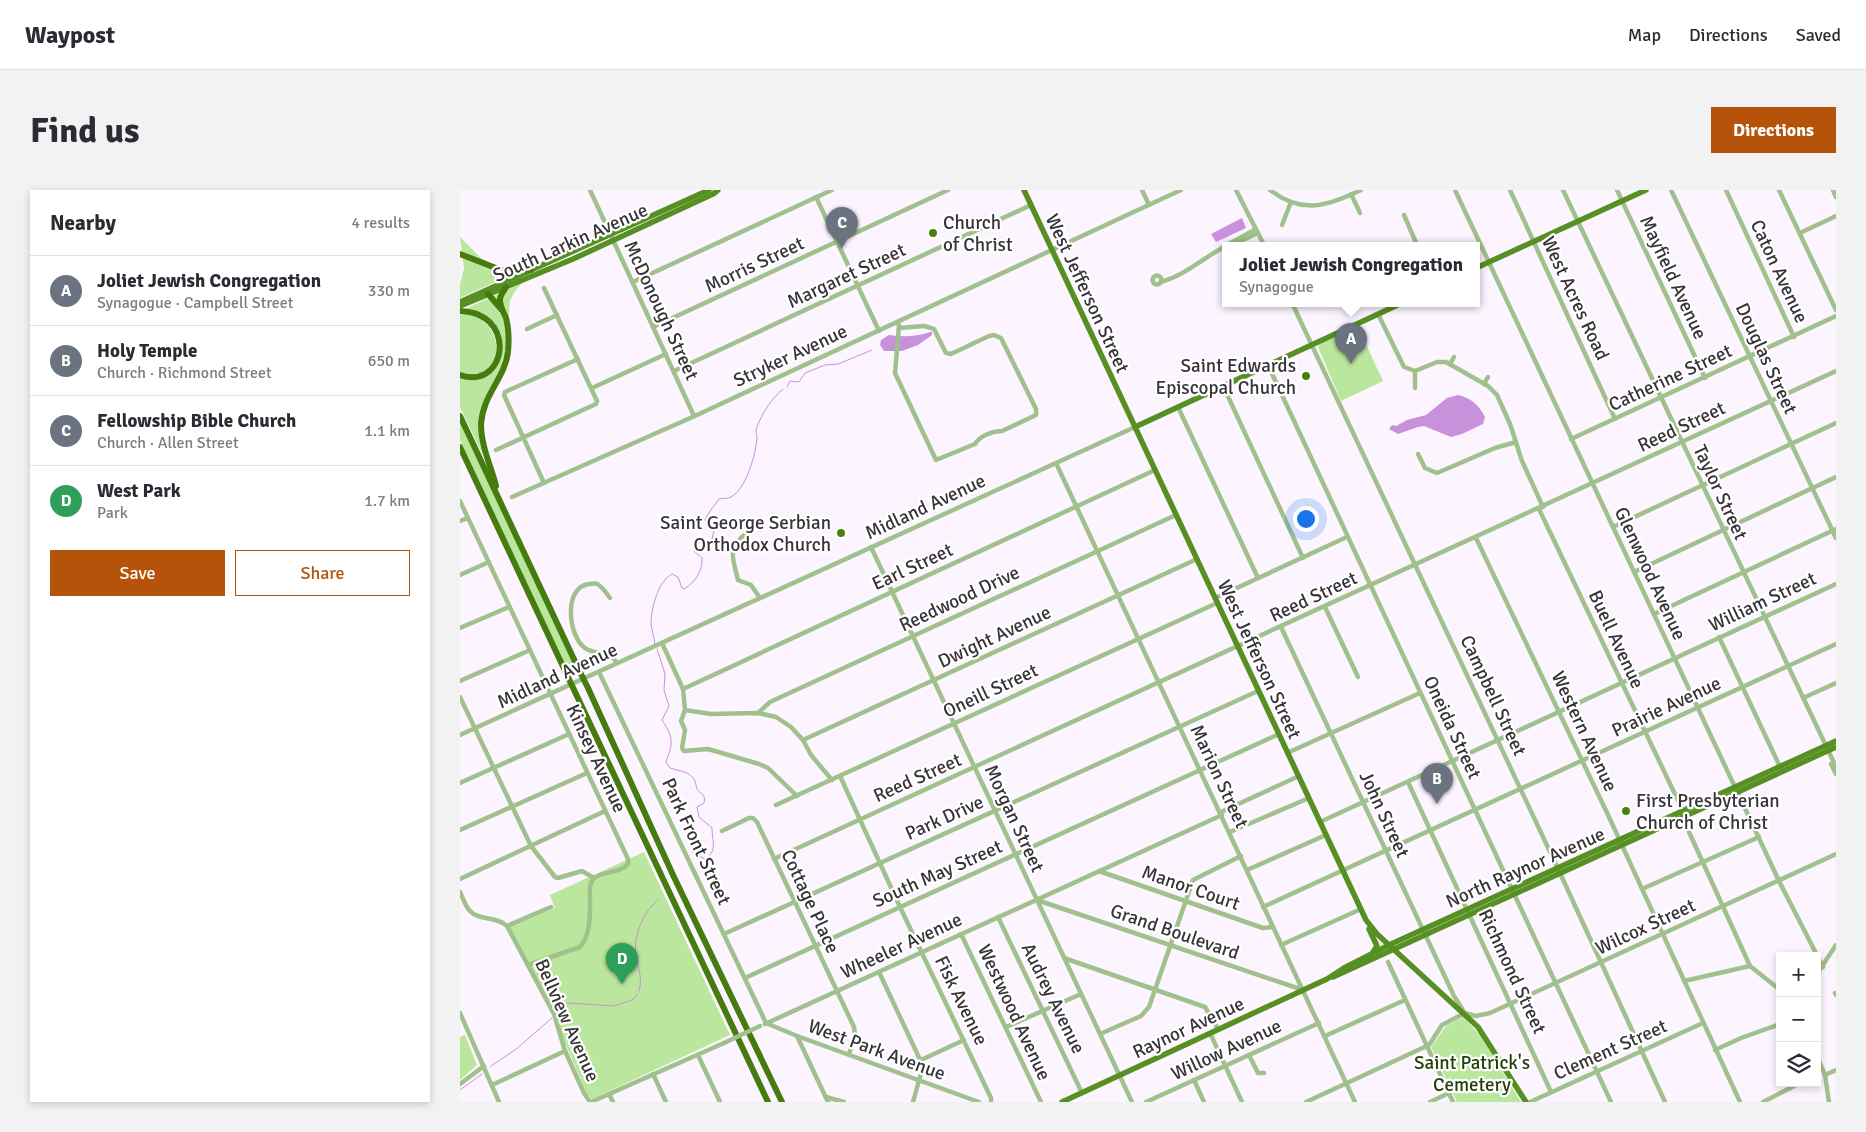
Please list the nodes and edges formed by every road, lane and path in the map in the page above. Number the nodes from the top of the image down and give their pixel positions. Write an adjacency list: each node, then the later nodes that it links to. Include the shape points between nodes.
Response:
1 (590, 190): 35 (street, McDonough Street)
2 (709, 190): 35 (main road, South Larkin Avenue)
3 (718, 190): 36 (main road, South Larkin Avenue)
4 (832, 190): 22 (street)
5 (948, 190): 37 (street, Morris Street)
6 (1024, 190): 26 (main road, West Jefferson Street)
7 (1142, 190): 27 (street)
8 (1181, 190): 27 (street, Stryker Avenue)
9 (1236, 190): 33 (street)
10 (1270, 190): 25 (street)
11 (1361, 190): 21 (street)
12 (1455, 190): 41 (street, Glenwood Avenue)
13 (1510, 190): 42 (street, West Acres Road)
14 (1562, 190): 31 (street, Taylor Street)
15 (1617, 190): 24 (street, Mayfield Avenue)
16 (1646, 190): 24 (main road)
17 (1671, 190): 75 (street, Douglas Street)
18 (1726, 190): 71 (street, Caton Avenue)
19 (1779, 190): 34 (street)
20 (1833, 190): 23 (street)
21 (1351, 194): 25 (street, via 1318,206); 28 (street)
22 (816, 197): 37 (street); 50 (street)
23 (1836, 197)
24 (1622, 201): 31 (main road); 84 (street, Mayfield Avenue)
25 (1291, 202): 32 (street)
26 (1031, 205): 45 (main road, West Jefferson Street); 52 (street, Margaret Street)
27 (1148, 205): 45 (street, Stryker Avenue)
28 (1360, 213)
29 (1404, 215): 40 (street)
30 (1836, 216): 34 (street)
31 (1577, 222): 42 (main road); 89 (street, Taylor Street)
32 (1282, 225)
33 (1257, 231): 38 (street); 39 (street)
34 (1800, 233): 61 (street)
35 (610, 234): 36 (street, McDonough Street); 49 (main road, South Larkin Avenue)
36 (614, 241): 50 (street, McDonough Street); 53 (main road, South Larkin Avenue)
37 (837, 242): 52 (street); 67 (street, Morris Street)
38 (1231, 242)
39 (1262, 242)
40 (1416, 242)
41 (1480, 242)
42 (1534, 242): 47 (main road); 94 (street, West Acres Road)
43 (1480, 243): 47 (street, Glenwood Avenue)
44 (1222, 248): 51 (street)
45 (1052, 250): 66 (street, Stryker Avenue); 96 (main road, West Jefferson Street)
46 (460, 254): 49 (highway, via 501,270)
47 (1489, 262): 48 (main road); 98 (street, Glenwood Avenue)
48 (1480, 266)
49 (531, 270): 56 (main road, South Larkin Avenue)
50 (633, 282): 67 (street, McDonough Street)
51 (1161, 282)
52 (857, 286): 70 (street); 79 (street, Margaret Street)
53 (506, 287): 55 (main road, South Larkin Avenue); 60 (highway, via 500,298)
54 (544, 288): 64 (street)
55 (488, 294): 57 (main road, South Larkin Avenue); 60 (highway)
56 (460, 302)
57 (460, 306)
58 (1294, 307): 72 (street, Campbell Street)
59 (1393, 307): 63 (main road, Midland Avenue)
60 (502, 310): 114 (highway, via 509,330 507,356 488,394 481,423 484,447)
61 (1836, 310)
62 (460, 311): 82 (highway, via 486,319 494,328 500,346 497,361 489,371 476,377)
63 (1378, 314): 72 (main road, Midland Avenue); 80 (street, via 1401,364)
64 (557, 315): 69 (street); 76 (street)
65 (1836, 316): 71 (street, Catherine Street)
66 (898, 322): 68 (street); 70 (street, Stryker Avenue)
67 (653, 327): 73 (street, McDonough Street)
68 (899, 328): 68 (street, via 924,326 934,329 946,353 951,354 989,336 1001,338 1036,415 936,460 895,373)
69 (527, 329)
70 (878, 331): 93 (street, Stryker Avenue)
71 (1794, 337): 75 (street, Catherine Street)
72 (1312, 344): 78 (main road, Midland Avenue); 132 (street, Campbell Street)
73 (666, 354): 79 (street, McDonough Street); 87 (street)
74 (1454, 357): 77 (street)
75 (1750, 357): 84 (street, Catherine Street); 90 (street, Douglas Street)
76 (578, 360): 87 (street); 97 (street, via 505,392)
77 (1450, 364): 80 (street, via 1437,362); 85 (street, Buell Avenue)
78 (1268, 365): 86 (main road, Midland Avenue); 124 (street, Oneida Street)
79 (674, 371): 93 (street, McDonough Street)
80 (1415, 371): 88 (street)
81 (1836, 371): 90 (street, Reed Street)
82 (460, 375)
83 (1488, 377): 85 (street)
84 (1705, 378): 89 (street, Catherine Street)
85 (1484, 384): 99 (street, Buell Avenue, via 1501,402)
86 (1222, 386): 91 (main road, Midland Avenue); 129 (street)
87 (592, 388): 97 (street, via 596,404)
88 (1415, 388)
89 (1660, 398): 94 (street, Catherine Street); 100 (street, Taylor Street)
90 (1771, 401): 100 (street, Reed Street); 101 (street, Douglas Street)
91 (1178, 407): 96 (main road, Midland Avenue); 136 (street)
92 (460, 416): 114 (highway)
93 (694, 416): 108 (street, Stryker Avenue)
94 (1615, 419): 98 (street, Catherine Street)
95 (1836, 423): 101 (street)
96 (1135, 427): 105 (street, Midland Avenue); 106 (main road, West Jefferson Street)
97 (523, 437): 103 (street); 108 (street)
98 (1571, 439): 109 (street, Glenwood Avenue)
99 (1516, 442): 104 (street, via 1437,473 1425,468); 116 (street, Buell Avenue)
100 (1681, 443): 109 (street, Reed Street); 110 (street, Taylor Street)
101 (1791, 443): 110 (street); 111 (street, Douglas Street)
102 (460, 447): 337 (highway, bridge)
103 (496, 450)
104 (1418, 454)
105 (1056, 463): 115 (street, Marion Street); 127 (street, Midland Avenue)
106 (1155, 470): 115 (street, Earl Street); 117 (main road, West Jefferson Street)
107 (1836, 477): 111 (street)
108 (544, 483): 112 (street, Stryker Avenue)
109 (1592, 484): 116 (street, Reed Street); 120 (street, Glenwood Avenue)
110 (1701, 486): 120 (street); 121 (street, Taylor Street)
111 (1812, 488): 121 (street); 122 (street, Douglas Street)
112 (512, 497)
113 (460, 501): 118 (street, Kinsey Avenue)
114 (500, 502): 338 (highway, bridge, via 673,875)
115 (1076, 507): 128 (street, Marion Street); 139 (street, Earl Street)
116 (1541, 508): 125 (street, Reed Street); 166 (street, Buell Avenue)
117 (1176, 515): 128 (street, Reedwood Drive); 130 (main road, West Jefferson Street)
118 (468, 518): 119 (street); 131 (street, Kinsey Avenue)
119 (460, 521)
120 (1613, 527): 133 (street, Glenwood Avenue)
121 (1722, 530): 133 (street); 134 (street, Taylor Street)
122 (1834, 530): 126 (street, Douglas Street); 134 (street)
123 (747, 533): 142 (street, via 733,545 736,573 738,580 751,585)
124 (1347, 537): 129 (street); 138 (street, Oneida Street)
125 (1476, 538): 132 (street, Reed Street); 176 (street, Western Avenue)
126 (1836, 538)
127 (871, 547): 139 (street, Morgan Street); 142 (street, Midland Avenue)
128 (1097, 551): 140 (street, Marion Street); 150 (street, Reedwood Drive)
129 (1303, 558): 136 (street)
130 (1197, 559): 140 (street, Dwight Avenue); 143 (main road, West Jefferson Street)
131 (489, 562): 135 (street); 144 (street, Kinsey Avenue)
132 (1416, 565): 138 (street, Reed Street); 187 (street, Campbell Street)
133 (1634, 572): 146 (street, Glenwood Avenue)
134 (1744, 572): 146 (street); 147 (street, Taylor Street)
135 (460, 575)
136 (1258, 578): 143 (street)
137 (1836, 584): 147 (street, William Street)
138 (1370, 586): 145 (street, Reed Street); 170 (street, Oneida Street)
139 (892, 592): 150 (street, Morgan Street); 168 (street, Earl Street)
140 (1117, 595): 152 (street, Marion Street); 162 (street, Dwight Avenue)
141 (610, 598): 158 (street, via 596,583 584,585 574,595 571,613 577,640 586,650 611,655)
142 (760, 598): 153 (street, Midland Avenue)
143 (1216, 600): 152 (street, Oneill Street); 155 (main road, West Jefferson Street)
144 (509, 607): 149 (street); 156 (street, Kinsey Avenue)
145 (1325, 607): 148 (street, Reed Street); 161 (street)
146 (1654, 614): 157 (street, Glenwood Avenue)
147 (1764, 617): 151 (street, William Street); 159 (street, Taylor Street)
148 (1281, 627): 155 (street, Reed Street); 184 (street, John Street)
149 (460, 628)
150 (912, 636): 162 (street, Morgan Street); 177 (street, Reedwood Drive, via 770,702)
151 (1719, 638): 157 (street, William Street); 167 (street)
152 (1138, 639): 164 (street, Marion Street); 178 (street, Oneill Street)
153 (662, 643): 158 (street, Midland Avenue); 168 (street)
154 (1836, 644): 159 (street, Prairie Avenue)
155 (1238, 647): 164 (street, Reed Street); 169 (main road, West Jefferson Street)
156 (530, 650): 163 (street); 171 (street, Kinsey Avenue)
157 (1676, 659): 166 (street, William Street); 174 (street, Glenwood Avenue)
158 (617, 664): 160 (street, Midland Avenue)
159 (1788, 666): 167 (street, Prairie Avenue); 173 (street, Taylor Street)
160 (599, 672): 171 (street, Midland Avenue); 259 (street, Park Front Street)
161 (1358, 677)
162 (933, 680): 178 (street, Morgan Street); 186 (street, Dwight Avenue)
163 (460, 681)
164 (1159, 682): 179 (street, Marion Street); 194 (street, Reed Street)
165 (1836, 683): 173 (street)
166 (1622, 684): 176 (street, William Street); 181 (street, Buell Avenue)
167 (1743, 687): 174 (street, Prairie Avenue); 197 (street)
168 (683, 689): 175 (street)
169 (1258, 691): 179 (street, Park Drive); 183 (main road, West Jefferson Street)
170 (1420, 693): 184 (street); 192 (street, Oneida Street)
171 (551, 694): 180 (street, Midland Avenue); 182 (street, Kinsey Avenue)
172 (460, 697): 180 (street)
173 (1803, 698): 190 (street, Taylor Street)
174 (1698, 708): 181 (street, Prairie Avenue); 207 (street, Glenwood Avenue)
175 (685, 710): 177 (street, via 711,714); 208 (street, via 681,721 684,751 708,749 759,764 768,768)
176 (1559, 712): 187 (street, William Street); 193 (street, Western Avenue)
177 (758, 713): 186 (street, via 776,717)
178 (954, 724): 194 (street, Morgan Street); 201 (street, Oneill Street)
179 (1180, 726): 198 (street, Marion Street); 215 (street, Park Drive)
180 (475, 728): 185 (street, Midland Avenue); 196 (street)
181 (1645, 732): 193 (street, Prairie Avenue); 217 (street, Buell Avenue)
182 (569, 734): 196 (street); 199 (street, Kinsey Avenue)
183 (1279, 734): 191 (main road, West Jefferson Street); 198 (street, South May Street)
184 (1330, 734): 191 (street); 210 (street, John Street)
185 (460, 735)
186 (803, 740): 203 (street)
187 (1498, 740): 192 (street, William Street); 206 (street, Campbell Street)
188 (1836, 741): 190 (main road, North Raynor Avenue)
189 (1836, 747): 190 (main road, North Raynor Avenue)
190 (1826, 749): 195 (street, Taylor Street); 197 (main road, North Raynor Avenue); 200 (street, Taylor Street)
191 (1288, 753): 202 (main road, West Jefferson Street)
192 (1453, 761): 204 (street, William Street); 213 (street, Oneida Street)
193 (1582, 761): 206 (street, Prairie Avenue); 226 (street, Western Avenue)
194 (974, 767): 215 (street, Morgan Street); 218 (street, Reed Street)
195 (1836, 767)
196 (493, 768): 205 (street); 212 (street)
197 (1781, 769): 207 (main road, North Raynor Avenue)
198 (1201, 770): 216 (street, Marion Street); 229 (street, South May Street)
199 (587, 773): 212 (street); 214 (street, Kinsey Avenue)
200 (1836, 774)
201 (840, 776): 203 (street, Oneill Street); 218 (street, Fisk Avenue)
202 (1299, 776): 209 (main road, West Jefferson Street); 216 (street, Wheeler Avenue)
203 (832, 780): 208 (street, Oneill Street)
204 (1408, 782): 210 (street, William Street); 222 (street, Richmond Street)
205 (460, 783)
206 (1521, 789): 213 (street, Prairie Avenue); 237 (street, Campbell Street)
207 (1737, 790): 217 (main road, North Raynor Avenue); 225 (street, Glenwood Avenue)
208 (797, 796): 211 (street, Oneill Street)
209 (1308, 798): 219 (main road, West Jefferson Street); 223 (street)
210 (1363, 802): 219 (street, William Street); 228 (street, John Street)
211 (776, 805)
212 (511, 807): 220 (street); 227 (street)
213 (1476, 810): 222 (street, Prairie Avenue); 243 (street, Oneida Street)
214 (605, 811): 227 (street); 239 (street, Kinsey Avenue, via 628,864)
215 (995, 811): 229 (street, Morgan Street); 234 (street, Park Drive)
216 (1221, 813): 223 (street, Marion Street); 238 (street, Wheeler Avenue)
217 (1683, 813): 226 (main road, North Raynor Avenue); 233 (street, Buell Avenue)
218 (860, 819): 232 (street, Reed Street); 234 (street, Fisk Avenue)
219 (1320, 822): 224 (main road, West Jefferson Street)
220 (460, 830)
221 (722, 830): 232 (street, Cottage Place, via 753,818 758,822)
222 (1430, 830): 228 (street, Prairie Avenue); 253 (street, Richmond Street)
223 (1230, 832): 231 (street, Marion Street)
224 (1326, 835): 235 (street); 236 (main road, West Jefferson Street)
225 (1759, 837): 233 (street); 241 (street, Glenwood Avenue)
226 (1620, 842): 237 (main road, North Raynor Avenue); 242 (street, Western Avenue)
227 (531, 846): 239 (street, via 555,878 582,871); 240 (street)
228 (1386, 850): 236 (street, Prairie Avenue); 258 (street, John Street)
229 (1015, 854): 245 (street, Morgan Street); 249 (street, South May Street)
230 (1836, 854): 241 (street, Wilcox Street)
231 (1241, 856): 235 (street, Marion Street); 247 (street, via 1196,877)
232 (774, 858): 246 (street, Cottage Place)
233 (1702, 862): 242 (street); 251 (street, Buell Avenue)
234 (880, 863): 246 (street, Park Drive); 249 (street, Fisk Avenue)
235 (1247, 870): 250 (street, Marion Street)
236 (1342, 870): 250 (street, Prairie Avenue); 252 (main road, West Jefferson Street)
237 (1559, 870): 243 (main road, North Raynor Avenue); 271 (street, Campbell Street)
238 (1099, 871): 245 (street, Wheeler Avenue); 247 (street, Manor Court)
239 (594, 878): 272 (street, via 590,885 590,913 584,942 580,947)
240 (460, 879)
241 (1779, 881): 251 (street, Wilcox Street); 274 (street, Glenwood Avenue)
242 (1642, 889): 261 (street, Western Avenue)
243 (1514, 891): 253 (main road, North Raynor Avenue); 280 (street, Oneida Street)
244 (460, 892): 256 (street, via 472,913)
245 (1037, 900): 254 (street, Wheeler Avenue); 265 (street, Grand Boulevard); 269 (street, Morgan Street)
246 (795, 902): 259 (street, Park Drive); 262 (street, Cottage Place)
247 (1185, 902): 257 (street, Manor Court, via 1263,928); 265 (street)
248 (551, 907): 256 (street)
249 (900, 907): 262 (street, South May Street); 267 (street, Fisk Avenue)
250 (1263, 907): 257 (street, Marion Street)
251 (1723, 907): 261 (street, Wilcox Street); 273 (street, Buell Avenue)
252 (1361, 909): 255 (main road, West Jefferson Street); 263 (street)
253 (1469, 912): 258 (main road, North Raynor Avenue); 287 (street, Richmond Street)
254 (998, 917): 260 (street, Wheeler Avenue); 288 (street, Audrey Avenue)
255 (1366, 920): 266 (main road, West Jefferson Street); 268 (main road, via 1376,946)
256 (507, 926): 272 (street, Bellview Avenue)
257 (1272, 927): 263 (street, Marion Street)
258 (1424, 932): 266 (main road, North Raynor Avenue); 290 (street, John Street)
259 (724, 934): 277 (street, Park Front Street)
260 (961, 934): 267 (street, Wheeler Avenue); 295 (street, Westwood Avenue)
261 (1662, 934): 271 (street, Wilcox Street); 279 (street, Western Avenue)
262 (815, 945): 277 (street, South May Street); 284 (street, Cottage Place)
263 (1281, 945): 283 (street, Marion Street)
264 (1836, 945): 274 (street)
265 (1170, 946): 282 (street); 283 (street, Grand Boulevard)
266 (1392, 947): 268 (main road, Raynor Avenue); 278 (main road, Raynor Avenue); 290 (main road, West Jefferson Street)
267 (922, 952): 276 (street, Wheeler Avenue); 301 (street, Fisk Avenue)
268 (1372, 953): 278 (main road, Raynor Avenue)
269 (1064, 958): 282 (street); 285 (street, Morgan Street)
270 (1388, 962): 286 (street)
271 (1601, 962): 280 (street, Wilcox Street); 305 (street, Campbell Street)
272 (528, 965): 304 (street, Bellview Avenue, via 558,1023)
273 (1750, 966): 279 (street); 281 (street, Buell Avenue)
274 (1823, 967): 275 (street)
275 (1821, 969)
276 (879, 972): 284 (street, Wheeler Avenue); 309 (street)
277 (745, 978): 291 (street, Park Front Street)
278 (1327, 979): 283 (main road, Raynor Avenue)
279 (1684, 981): 293 (street, Western Avenue)
280 (1556, 983): 287 (street, Wilcox Street); 314 (street, Oneida Street)
281 (1776, 987)
282 (1155, 989): 296 (street, via 1205,1007); 298 (street, via 1146,1013)
283 (1303, 990): 292 (street, Marion Street); 296 (main road, Raynor Avenue)
284 (837, 991): 291 (street, Wheeler Avenue); 306 (street, Cottage Place, via 854,1027 855,1036)
285 (1081, 994): 288 (street); 298 (street, Morgan Street)
286 (1405, 1000): 300 (street); 302 (street)
287 (1511, 1003): 290 (street, Wilcox Street, via 1483,1015); 326 (street, Richmond Street)
288 (1044, 1010): 295 (street); 327 (street, Audrey Avenue)
289 (460, 1012): 312 (street)
290 (1464, 1013): 302 (street, via 1442,1025); 354 (main road, West Jefferson Street, via 1483,1033)
291 (766, 1023): 299 (street, West Park Avenue); 307 (street, Wheeler Avenue, bridge)
292 (1319, 1023): 300 (street, Marion Street); 308 (street, Willow Avenue)
293 (1703, 1023): 303 (street, Western Avenue); 305 (street, Clement Street)
294 (1776, 1025): 303 (street)
295 (1006, 1027): 343 (street, Westwood Avenue)
296 (1218, 1029): 297 (main road, Raynor Avenue)
297 (1210, 1033): 310 (street); 319 (main road, Raynor Avenue)
298 (1100, 1034): 319 (street, Morgan Street)
299 (797, 1036): 306 (street, West Park Avenue); 331 (street)
300 (1325, 1036): 322 (street, Marion Street)
301 (964, 1040): 309 (street); 342 (street, Fisk Avenue)
302 (1427, 1046): 322 (street); 328 (street)
303 (1715, 1050): 358 (street, Western Avenue)
304 (565, 1051): 324 (street); 333 (street, Bellview Avenue)
305 (1642, 1051): 314 (street, Clement Street); 357 (street, Campbell Street)
306 (849, 1054): 320 (street, West Park Avenue)
307 (698, 1055): 316 (street, Wheeler Avenue); 336 (street)
308 (1249, 1055): 310 (street, Willow Avenue); 315 (street, via 1258,1074)
309 (921, 1060): 320 (street)
310 (1226, 1065): 321 (street, Willow Avenue); 348 (street)
311 (1821, 1065): 318 (street)
312 (484, 1066): 323 (street); 324 (street)
313 (1836, 1070): 318 (street)
314 (1597, 1072): 326 (street, Clement Street); 356 (street, Oneida Street)
315 (1264, 1073)
316 (653, 1074): 329 (street, Wheeler Avenue); 335 (street)
317 (1821, 1074): 318 (street)
318 (1825, 1074): 360 (street)
319 (1120, 1075): 327 (main road, Raynor Avenue); 345 (street, Morgan Street)
320 (920, 1080): 340 (street); 341 (street, West Park Avenue)
321 (1194, 1080): 346 (street, Willow Avenue); 347 (street)
322 (1347, 1083): 349 (street); 350 (street, Marion Street)
323 (460, 1084)
324 (492, 1085): 332 (street)
325 (1792, 1087): 359 (street)
326 (1552, 1092): 355 (street, Clement Street)
327 (1082, 1093): 344 (main road, Raynor Avenue)
328 (1449, 1093): 330 (street); 353 (street)
329 (609, 1094): 333 (street, Wheeler Avenue); 334 (street)
330 (1442, 1096): 351 (street); 352 (street)
331 (827, 1100): 339 (street)
332 (500, 1102)
333 (590, 1102)
334 (613, 1102)
335 (666, 1102)
336 (720, 1102)
337 (768, 1102)
338 (784, 1102)
339 (844, 1102)
340 (913, 1102)
341 (979, 1102)
342 (991, 1102)
343 (1041, 1102)
344 (1062, 1102)
345 (1132, 1102)
346 (1146, 1102)
347 (1204, 1102)
348 (1242, 1102)
349 (1306, 1102)
350 (1355, 1102)
351 (1430, 1102)
352 (1443, 1102)
353 (1453, 1102)
354 (1526, 1102)
355 (1530, 1102)
356 (1611, 1102)
357 (1665, 1102)
358 (1740, 1102)
359 (1763, 1102)
360 (1829, 1102)

